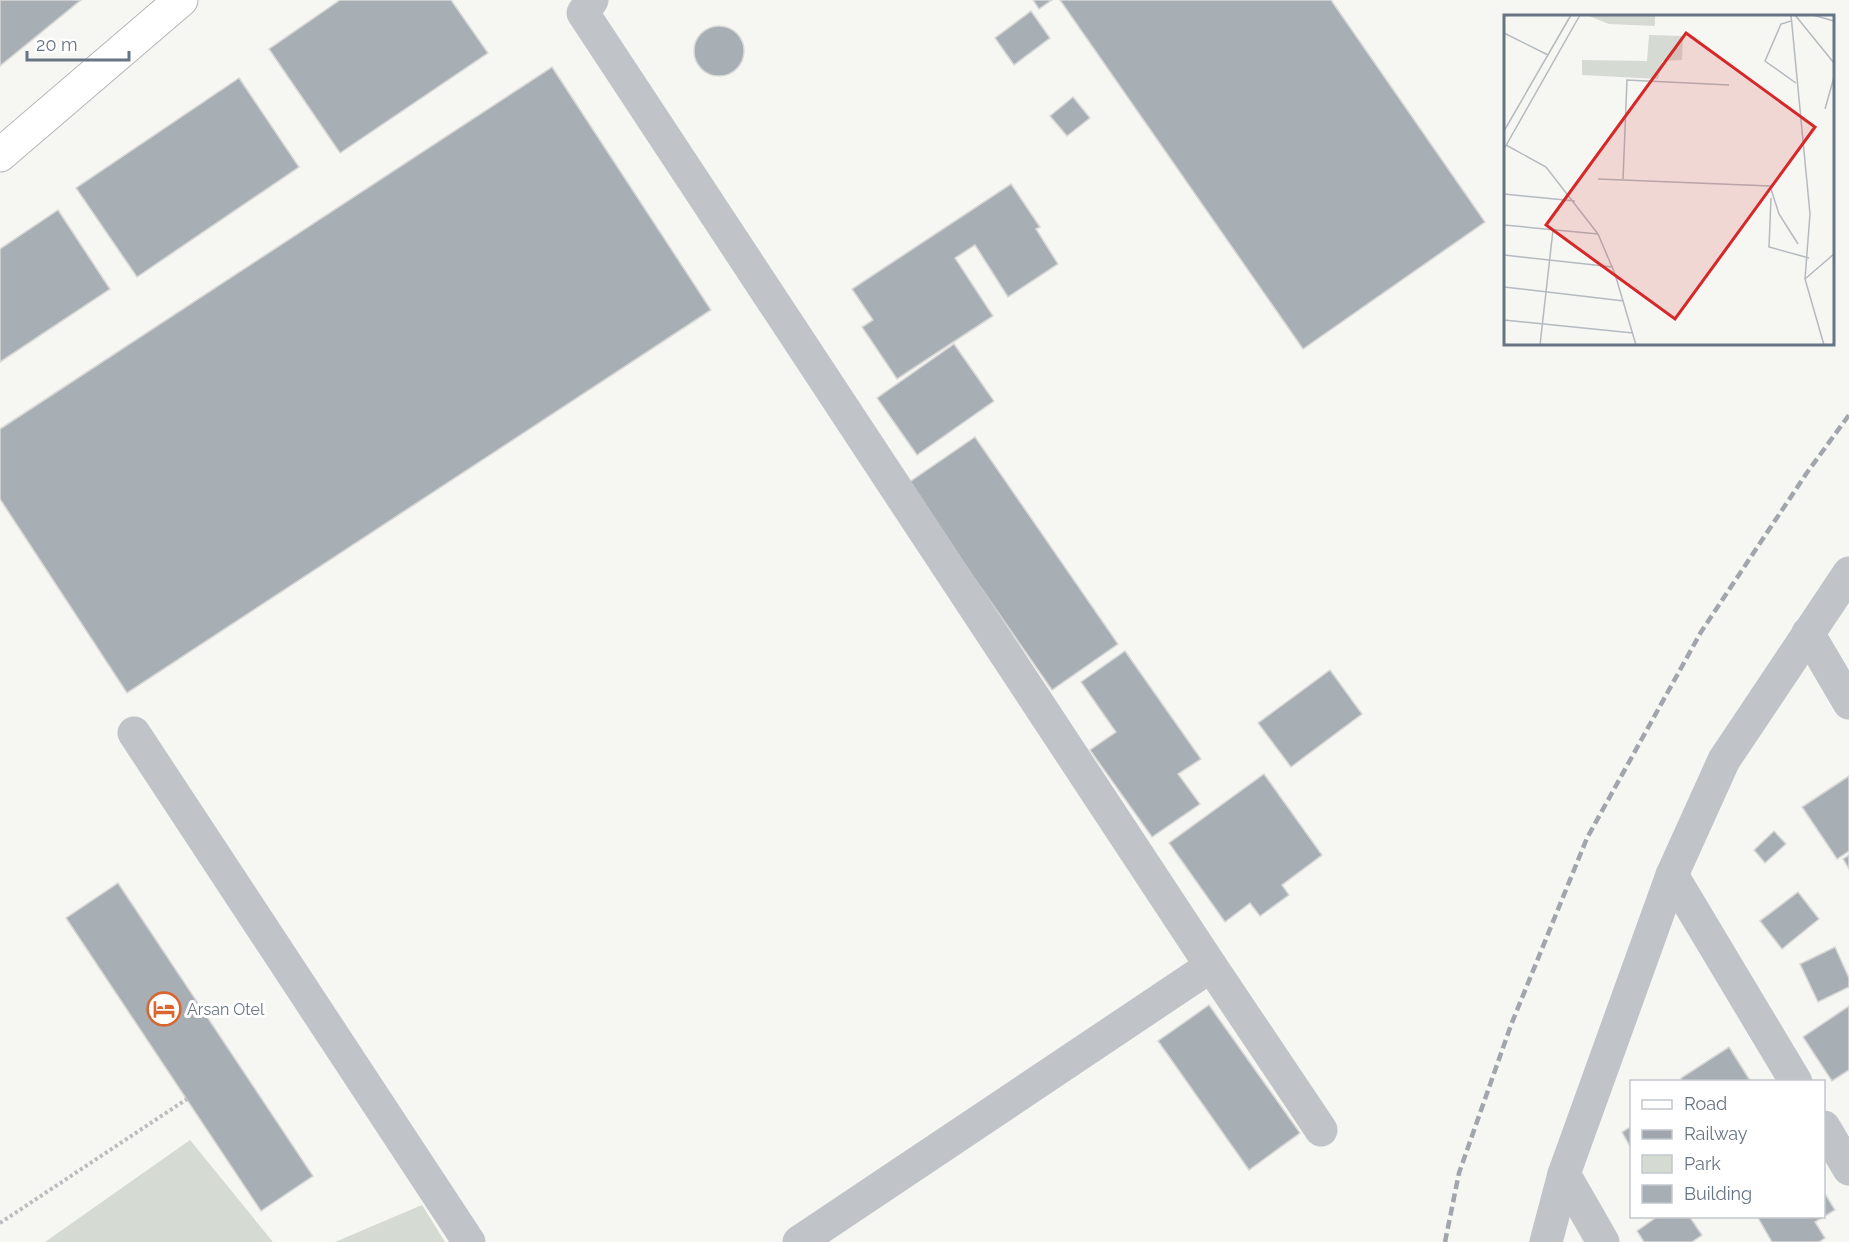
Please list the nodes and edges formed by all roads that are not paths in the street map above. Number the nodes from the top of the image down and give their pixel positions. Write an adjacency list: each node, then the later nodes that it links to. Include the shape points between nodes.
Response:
1 (181, 0): 3 (main road)
2 (592, 0): 9 (street, via 583,13)
3 (0, 155)
4 (1849, 573): 5 (street)
5 (1808, 633): 6 (street); 8 (street, via 1724,760)
6 (1849, 703)
7 (134, 733): 15 (street)
8 (1672, 875): 10 (street); 14 (street)
9 (1211, 966): 12 (street); 16 (street)
10 (1795, 1080)
11 (1825, 1128): 13 (street)
12 (1321, 1130)
13 (1849, 1169)
14 (1564, 1173): 17 (street); 18 (street)
15 (469, 1242)
16 (799, 1242)
17 (1546, 1242)
18 (1603, 1242)

